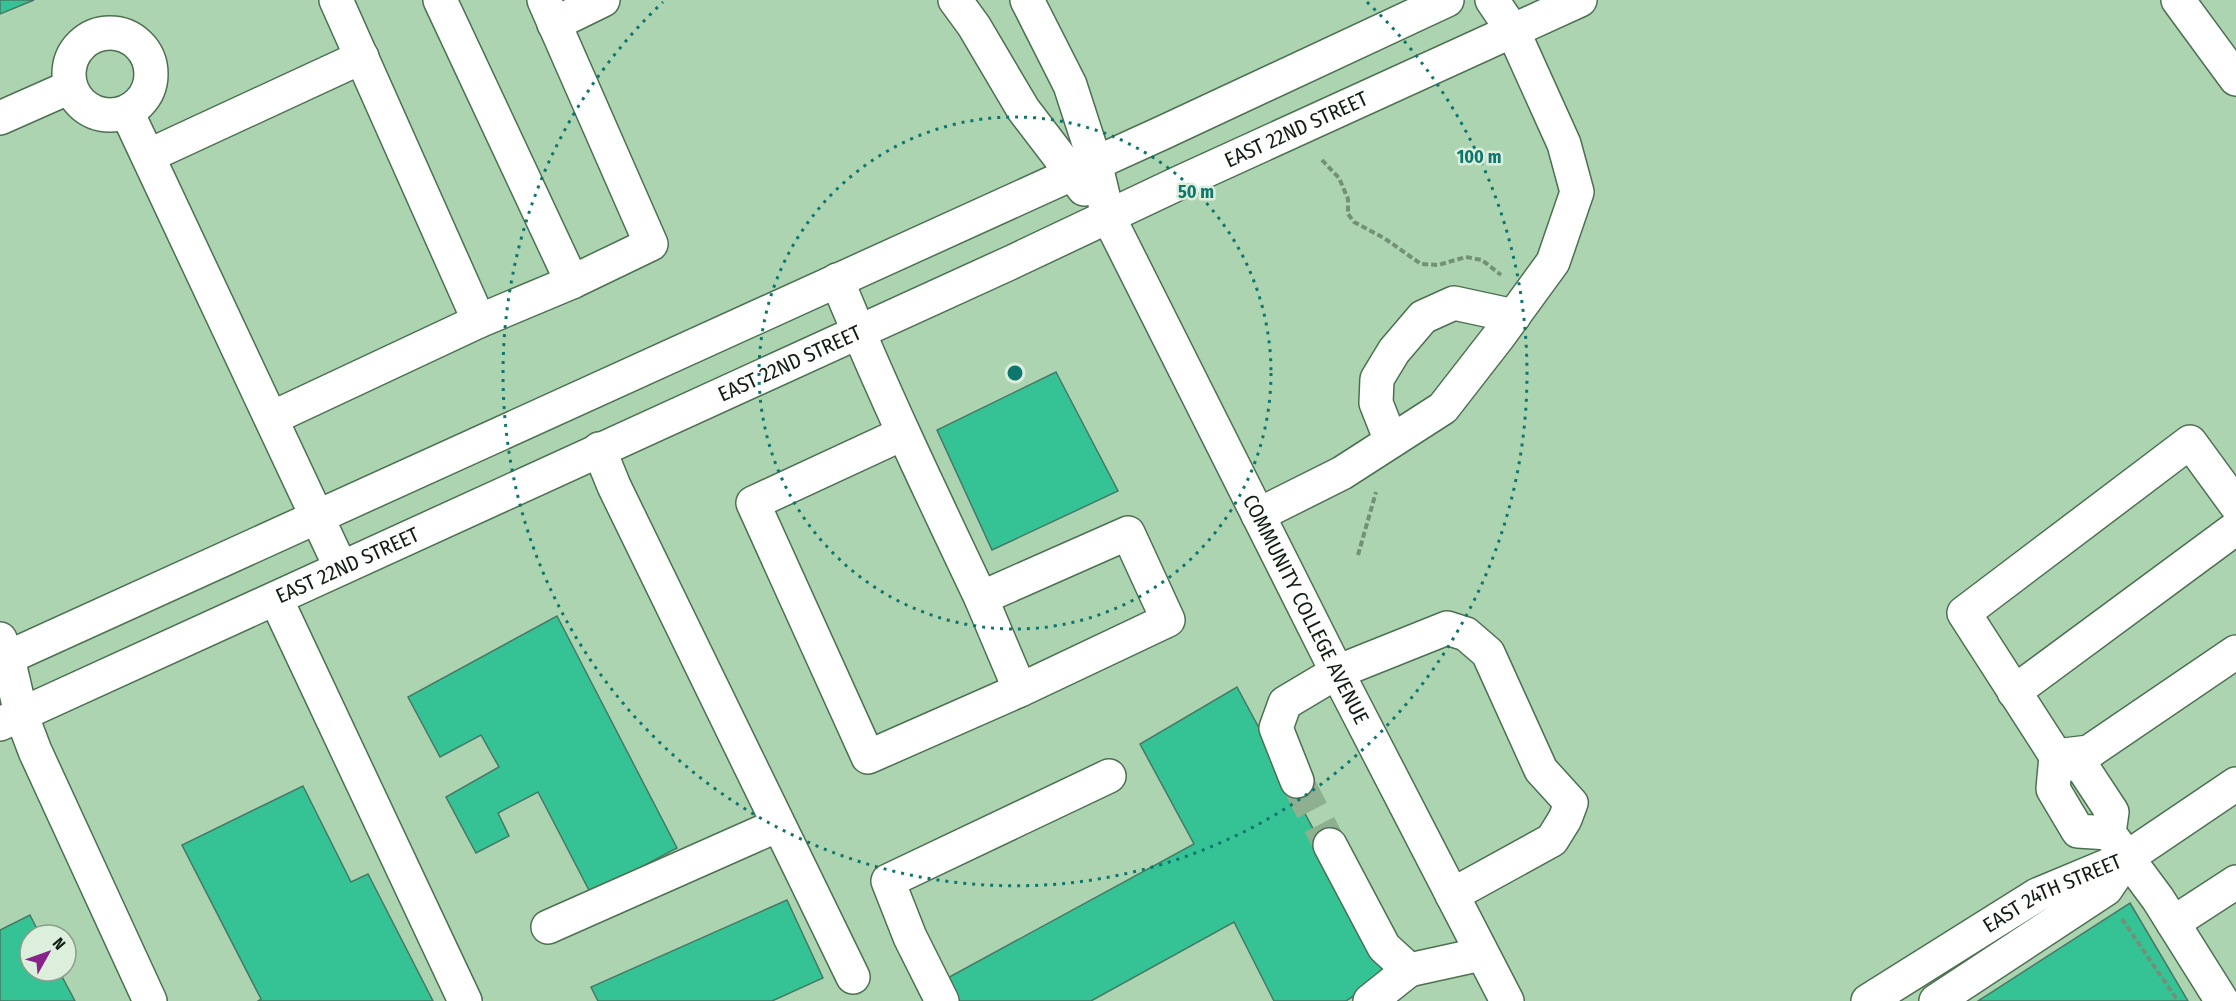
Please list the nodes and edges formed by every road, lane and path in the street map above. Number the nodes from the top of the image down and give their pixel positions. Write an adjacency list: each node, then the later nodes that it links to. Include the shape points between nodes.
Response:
1 (336, 0): 12 (street)
2 (440, 0): 23 (street)
3 (603, 0): 10 (street)
4 (955, 0): 19 (street, via 1023,110)
5 (1027, 0): 19 (street, COMMUNITY COLLEGE AVENUE, via 1070,85)
6 (1447, 0): 19 (street)
7 (1492, 0): 11 (street)
8 (1580, 0): 11 (street, EAST 22ND STREET)
9 (2178, 0): 13 (street)
10 (549, 12): 23 (street, via 651,244)
11 (1513, 31): 20 (street, EAST 22ND STREET); 24 (street, via 1564,144 1577,192 1553,262)
12 (362, 57): 17 (street); 25 (street)
13 (2236, 79)
14 (70, 87): 15 (street, via 87,109 114,116); 15 (street, via 68,74 77,48 99,34 126,36 138,43 151,66 147,93 139,105); 16 (street)
15 (127, 112): 17 (street)
16 (0, 118)
17 (148, 156): 27 (street)
18 (1322, 160): 21 (path, via 1339,178 1354,222 1421,264 1438,265 1466,257 1482,260)
19 (1083, 167): 20 (street, COMMUNITY COLLEGE AVENUE); 22 (street)
20 (1108, 216): 26 (street, EAST 22ND STREET); 33 (street, COMMUNITY COLLEGE AVENUE)
21 (1503, 278)
22 (837, 280): 26 (street); 34 (street)
23 (572, 282): 25 (street)
24 (1514, 316): 29 (street, via 1443,408); 29 (street, via 1454,303 1423,317 1394,351 1377,379 1376,403)
25 (479, 321): 27 (street)
26 (858, 331): 28 (street); 30 (street, EAST 22ND STREET)
27 (272, 418): 34 (street)
28 (902, 434): 39 (street); 43 (street, via 753,502 868,757)
29 (1391, 441): 33 (street, via 1342,473)
30 (599, 449): 37 (street, EAST 22ND STREET); 50 (street)
31 (1378, 486): 36 (path)
32 (2236, 505): 44 (street, via 2190,442 1964,613)
33 (1258, 514): 42 (street, COMMUNITY COLLEGE AVENUE)
34 (319, 517): 37 (street); 41 (street)
35 (2236, 528): 44 (street)
36 (1358, 555)
37 (341, 568): 38 (street, EAST 22ND STREET)
38 (276, 598): 45 (street, EAST 22ND STREET); 62 (street)
39 (981, 598): 43 (street); 43 (street, via 1128,533 1168,620)
40 (2236, 652): 46 (street, via 2089,752)
41 (2, 653): 45 (street)
42 (1337, 672): 48 (street, via 1285,703 1275,728); 54 (street, COMMUNITY COLLEGE AVENUE); 54 (street, via 1447,628 1466,634 1488,653 1541,770 1571,803 1552,840)
43 (1020, 690)
44 (2014, 692): 46 (street)
45 (11, 719): 61 (street, via 35,751)
46 (2056, 756): 52 (street, via 2083,768 2112,812)
47 (1109, 776): 63 (street, via 888,882)
48 (1297, 781)
49 (2236, 784): 52 (street, EAST 24TH STREET)
50 (778, 825): 56 (street); 60 (street)
51 (1330, 845): 59 (street, via 1384,947)
52 (2118, 845): 55 (street); 66 (street, EAST 24TH STREET); 67 (street, via 2106,889)
53 (2236, 882): 55 (street)
54 (1452, 895): 58 (street, COMMUNITY COLLEGE AVENUE)
55 (2174, 923): 69 (street)
56 (548, 927)
57 (2142, 951): 68 (path)
58 (1482, 954): 59 (street); 65 (street, COMMUNITY COLLEGE AVENUE)
59 (1409, 970): 64 (street)
60 (853, 977)
61 (150, 1001)
62 (465, 1001)
63 (942, 1001)
64 (1370, 1001)
65 (1507, 1001)
66 (1868, 1001)
67 (1936, 1001)
68 (2178, 1001)
69 (2222, 1001)

